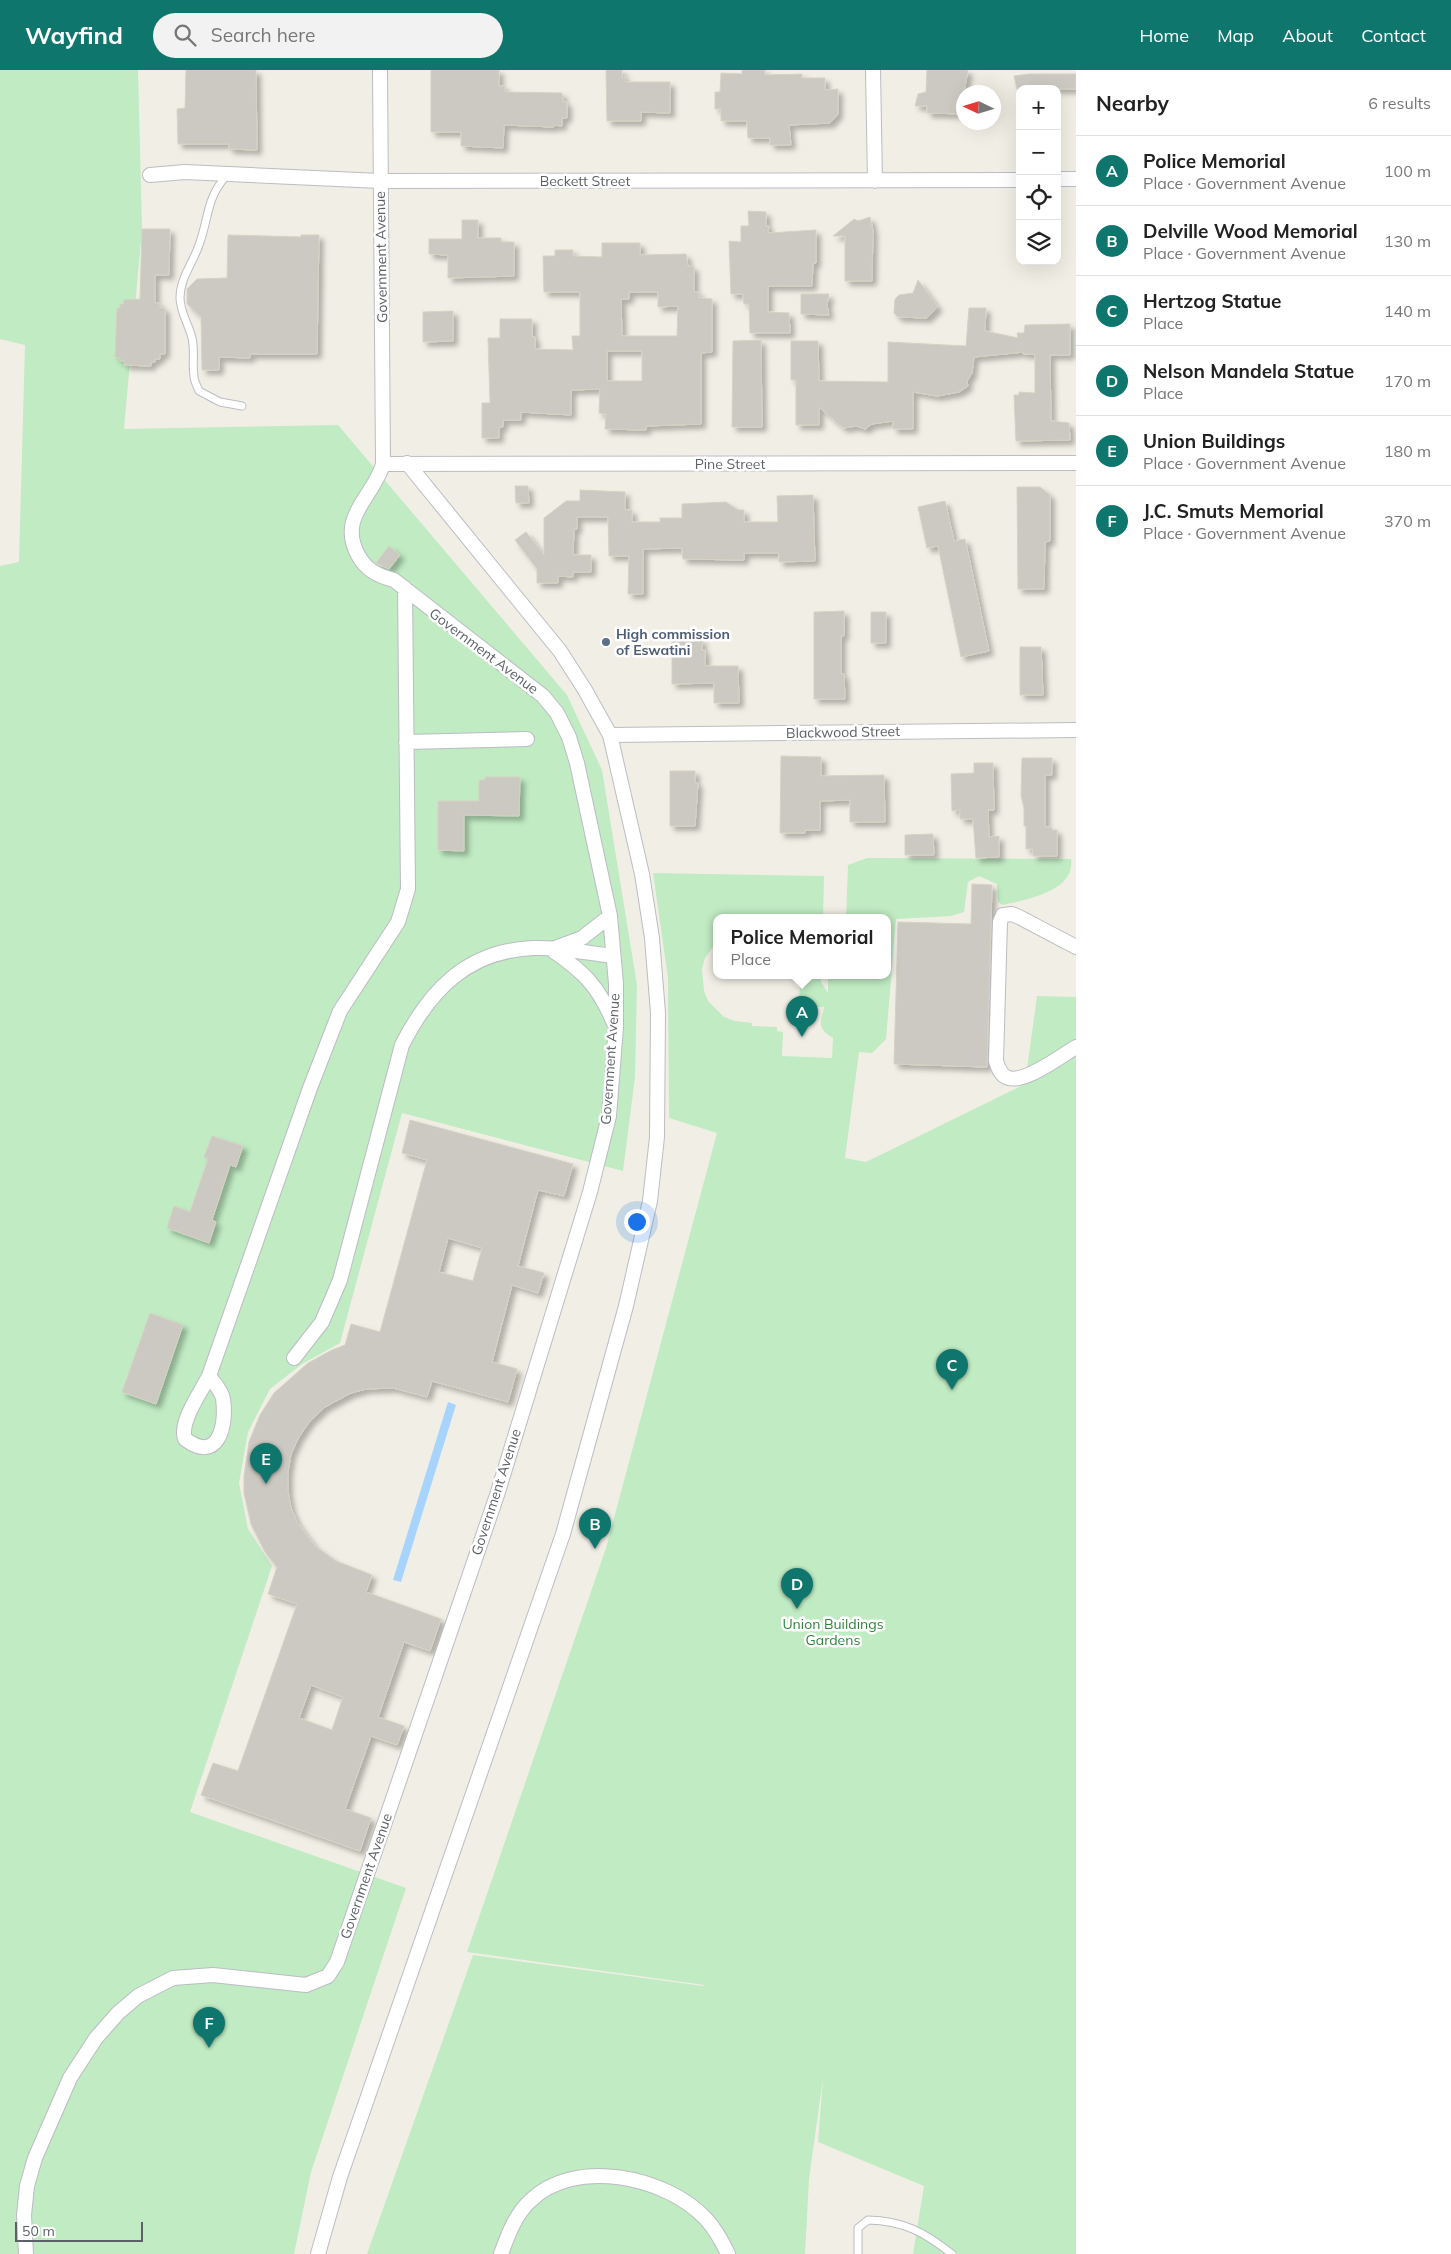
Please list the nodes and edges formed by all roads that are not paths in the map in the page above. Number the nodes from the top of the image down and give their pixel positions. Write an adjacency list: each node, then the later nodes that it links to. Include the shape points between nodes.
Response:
1 (380, 70): 8 (street, Government Avenue)
2 (873, 70): 9 (street)
3 (150, 175): 4 (street, Beckett Street, via 184,172)
4 (227, 175): 8 (street, Beckett Street); 10 (lane, via 207,209 200,244 182,280 180,300 192,338 194,376 199,391 220,402)
5 (1061, 179): 6 (street)
6 (1076, 179)
7 (1016, 180): 9 (street, Beckett Street)
8 (380, 181): 9 (street, Beckett Street); 12 (street, Government Avenue)
9 (875, 181)
10 (242, 406)
11 (1076, 463): 13 (street, Pine Street)
12 (383, 464): 13 (street, Pine Street); 14 (street, Government Avenue, via 378,479 355,514 351,529 353,545 359,558 376,576 394,580)
13 (407, 464): 16 (street, via 560,651)
14 (405, 588): 18 (street); 19 (street, Government Avenue, via 522,678 557,713 577,763)
15 (1076, 730): 16 (street, Blackwood Street)
16 (610, 735): 28 (street, via 648,905 656,976 658,1137 650,1201 626,1306 563,1534 337,2185)
17 (527, 739): 18 (street)
18 (406, 742): 26 (street, via 408,889 398,922 340,1011)
19 (610, 916): 21 (street, via 582,938); 22 (street, Government Avenue)
20 (1076, 947): 24 (street, via 1020,917 1003,915 1000,922 996,1061 1006,1077 1020,1079)
21 (550, 949): 22 (street); 23 (street, via 595,986); 25 (street, via 496,954 460,971 416,1016 402,1045 340,1280 322,1322)
22 (613, 956): 23 (street, Government Avenue)
23 (616, 1027): 27 (street, Government Avenue, via 609,1116 590,1192 496,1495 337,1962 328,1976 306,1984 213,1975 173,1978 138,1996 118,2013 96,2038 70,2078 35,2158 27,2186 24,2215)
24 (1076, 1047)
25 (294, 1358)
26 (209, 1376): 26 (street, via 183,1431 185,1439 197,1447 207,1448 220,1438 223,1398)
27 (26, 2254)
28 (318, 2254)
29 (501, 2254): 30 (street, via 520,2212 541,2192 570,2178 613,2176 663,2190 685,2203 705,2218 719,2235)
30 (728, 2254)
31 (858, 2254): 32 (lane, via 858,2228 868,2220 920,2230)
32 (952, 2254)

